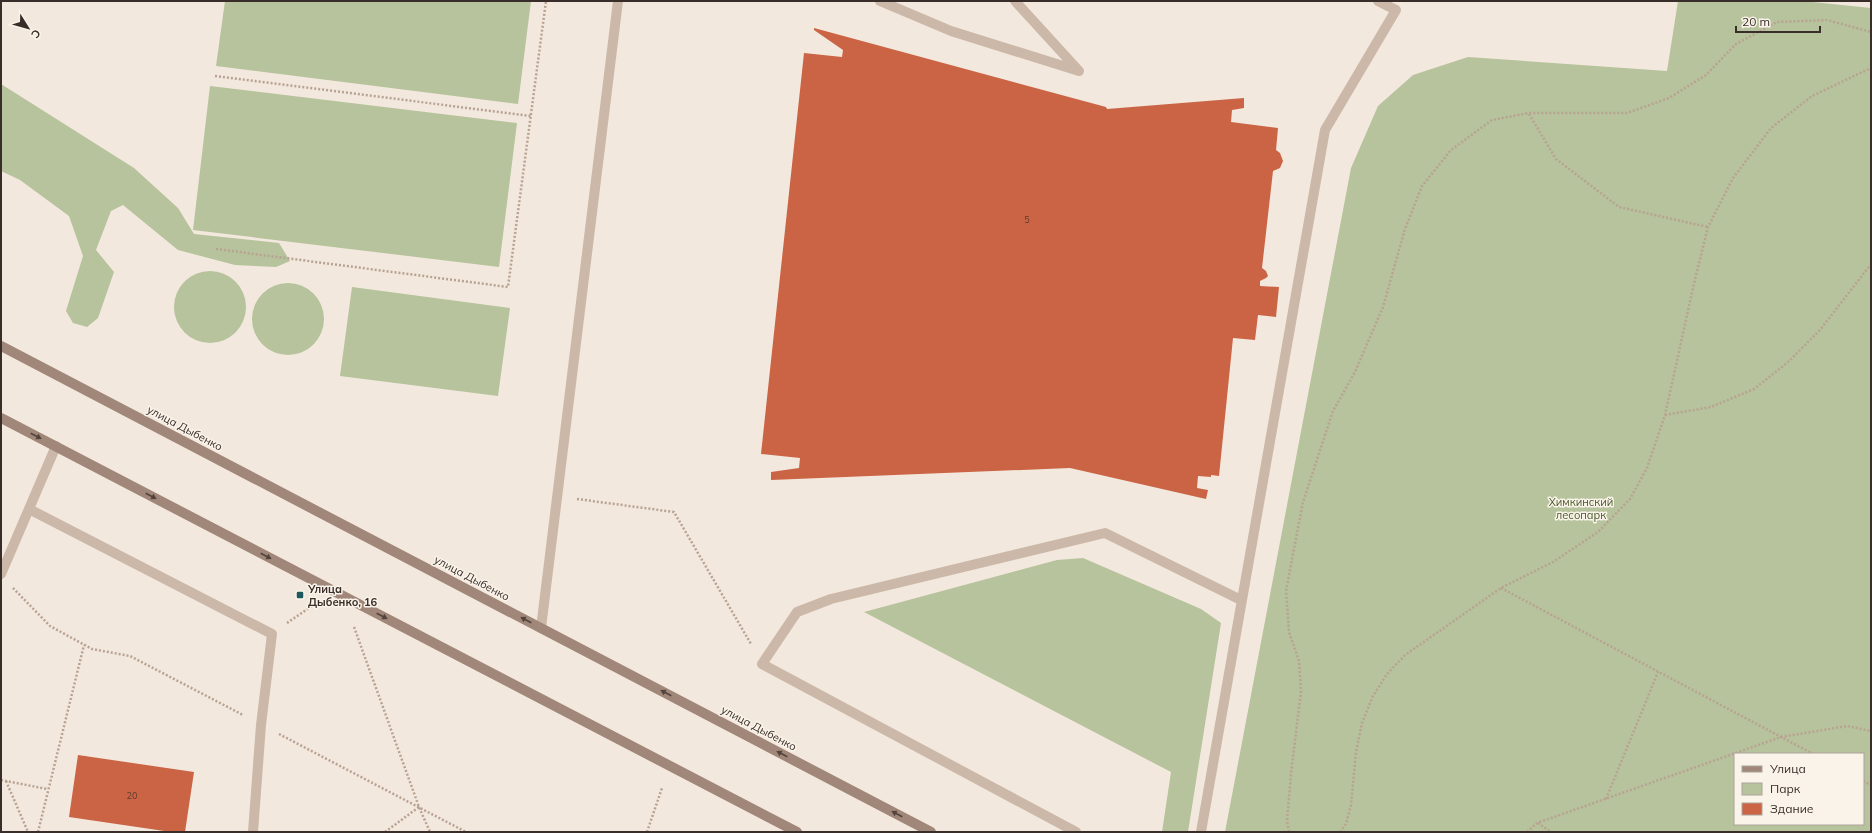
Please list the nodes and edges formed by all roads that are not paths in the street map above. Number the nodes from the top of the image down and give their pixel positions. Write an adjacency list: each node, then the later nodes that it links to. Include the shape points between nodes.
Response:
1 (618, 1): 11 (lane)
2 (880, 1): 3 (lane, via 950,31 1079,71)
3 (1015, 1)
4 (1378, 1): 10 (lane, via 1396,10 1325,130)
5 (1, 346): 11 (main road, улица Дыбенко, one-way to 5)
6 (1, 418): 7 (main road, one-way to 7)
7 (56, 446): 8 (lane); 13 (main road, one-way to 13)
8 (29, 509): 9 (lane); 12 (lane, via 272,634 261,724)
9 (1, 574)
10 (1241, 600): 15 (lane, via 1105,533 831,599 797,612 762,664); 16 (lane)
11 (542, 628): 14 (main road, улица Дыбенко, one-way to 11)
12 (253, 832)
13 (797, 832)
14 (931, 832)
15 (1076, 832)
16 (1201, 832)

